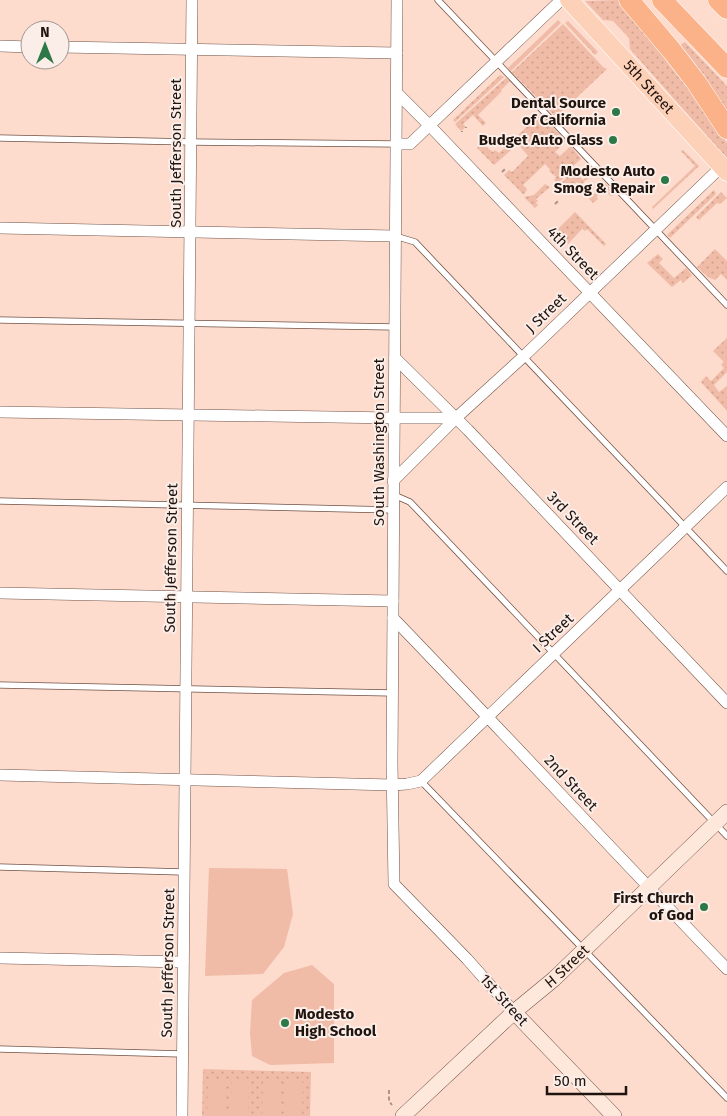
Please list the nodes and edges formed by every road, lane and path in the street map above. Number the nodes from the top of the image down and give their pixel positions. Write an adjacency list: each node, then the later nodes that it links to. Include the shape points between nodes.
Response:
1 (192, 0): 13 (street, South Jefferson Street)
2 (397, 0): 14 (street, South Washington Street)
3 (438, 0): 15 (lane)
4 (561, 0): 15 (street)
5 (569, 0): 24 (main road, 5th Street)
6 (629, 0): 19 (highway, via 696,82)
7 (662, 0): 16 (highway)
8 (718, 0): 9 (highway)
9 (727, 9)
10 (0, 46): 11 (street)
11 (20, 47)
12 (70, 47): 13 (street)
13 (192, 50): 14 (street); 21 (street, South Jefferson Street)
14 (397, 54): 17 (street, South Washington Street)
15 (496, 62): 18 (street); 29 (lane)
16 (727, 68)
17 (397, 93): 18 (street, 4th Street); 22 (street, South Washington Street)
18 (430, 126): 22 (street, via 410,144); 32 (street, 4th Street)
19 (727, 129)
20 (0, 138): 21 (lane)
21 (191, 142): 22 (lane); 30 (street, South Jefferson Street)
22 (397, 144): 31 (street, South Washington Street)
23 (505, 169): 25 (path)
24 (724, 170): 29 (street, J Street)
25 (502, 172)
26 (559, 200): 27 (path)
27 (554, 204)
28 (0, 228): 30 (street)
29 (655, 229): 32 (street, J Street); 33 (lane)
30 (190, 232): 31 (street); 35 (street, South Jefferson Street)
31 (395, 236): 36 (street, South Washington Street); 37 (lane, via 415,242)
32 (590, 292): 37 (street, J Street); 43 (street, 4th Street)
33 (727, 305)
34 (0, 320): 35 (lane)
35 (189, 324): 36 (lane); 40 (street, South Jefferson Street)
36 (395, 327): 38 (street, South Washington Street)
37 (523, 356): 42 (street, J Street); 50 (lane)
38 (394, 358): 41 (street, South Washington Street); 42 (street, 3rd Street)
39 (0, 412): 40 (street)
40 (187, 415): 41 (street); 48 (street, South Jefferson Street)
41 (394, 418): 42 (street); 44 (street, South Washington Street)
42 (456, 418): 44 (street, J Street); 52 (street, 3rd Street)
43 (727, 436)
44 (393, 481): 46 (street, South Washington Street)
45 (727, 487): 50 (street, I Street)
46 (393, 495): 49 (street, South Washington Street); 57 (lane, via 410,502)
47 (0, 501): 48 (lane)
48 (187, 506): 49 (lane); 54 (street, South Jefferson Street)
49 (393, 510): 55 (street, South Washington Street)
50 (685, 527): 51 (lane); 52 (street, I Street)
51 (727, 571)
52 (620, 590): 57 (street, I Street); 61 (street, 3rd Street)
53 (0, 594): 54 (street)
54 (186, 597): 55 (street); 59 (street, South Jefferson Street)
55 (393, 601): 56 (street, South Washington Street)
56 (393, 618): 60 (street, South Washington Street); 62 (street, 2nd Street)
57 (553, 653): 62 (street, I Street); 68 (lane)
58 (0, 684): 59 (lane)
59 (185, 689): 60 (lane); 64 (street, South Jefferson Street)
60 (393, 693): 66 (street, South Washington Street)
61 (727, 703)
62 (488, 716): 65 (street, I Street); 73 (street, 2nd Street)
63 (0, 775): 64 (street)
64 (185, 780): 66 (street); 71 (street, South Jefferson Street)
65 (421, 781): 66 (street); 74 (lane)
66 (392, 785): 72 (street, South Washington Street)
67 (727, 812): 68 (main road, H Street)
68 (715, 824): 69 (lane); 73 (main road, H Street)
69 (727, 836)
70 (0, 867): 71 (lane)
71 (184, 872): 76 (street, South Jefferson Street)
72 (394, 884): 78 (street, 1st Street)
73 (648, 888): 74 (main road, H Street); 77 (street, 2nd Street)
74 (584, 951): 78 (main road, H Street); 82 (lane)
75 (0, 958): 76 (street)
76 (183, 962): 80 (street, South Jefferson Street)
77 (727, 969)
78 (514, 1012): 85 (main road, H Street); 86 (main road, 1st Street)
79 (0, 1049): 80 (lane)
80 (182, 1054): 84 (street, South Jefferson Street)
81 (389, 1090): 83 (path)
82 (727, 1098)
83 (392, 1105)
84 (182, 1116)
85 (403, 1116)
86 (614, 1116)

